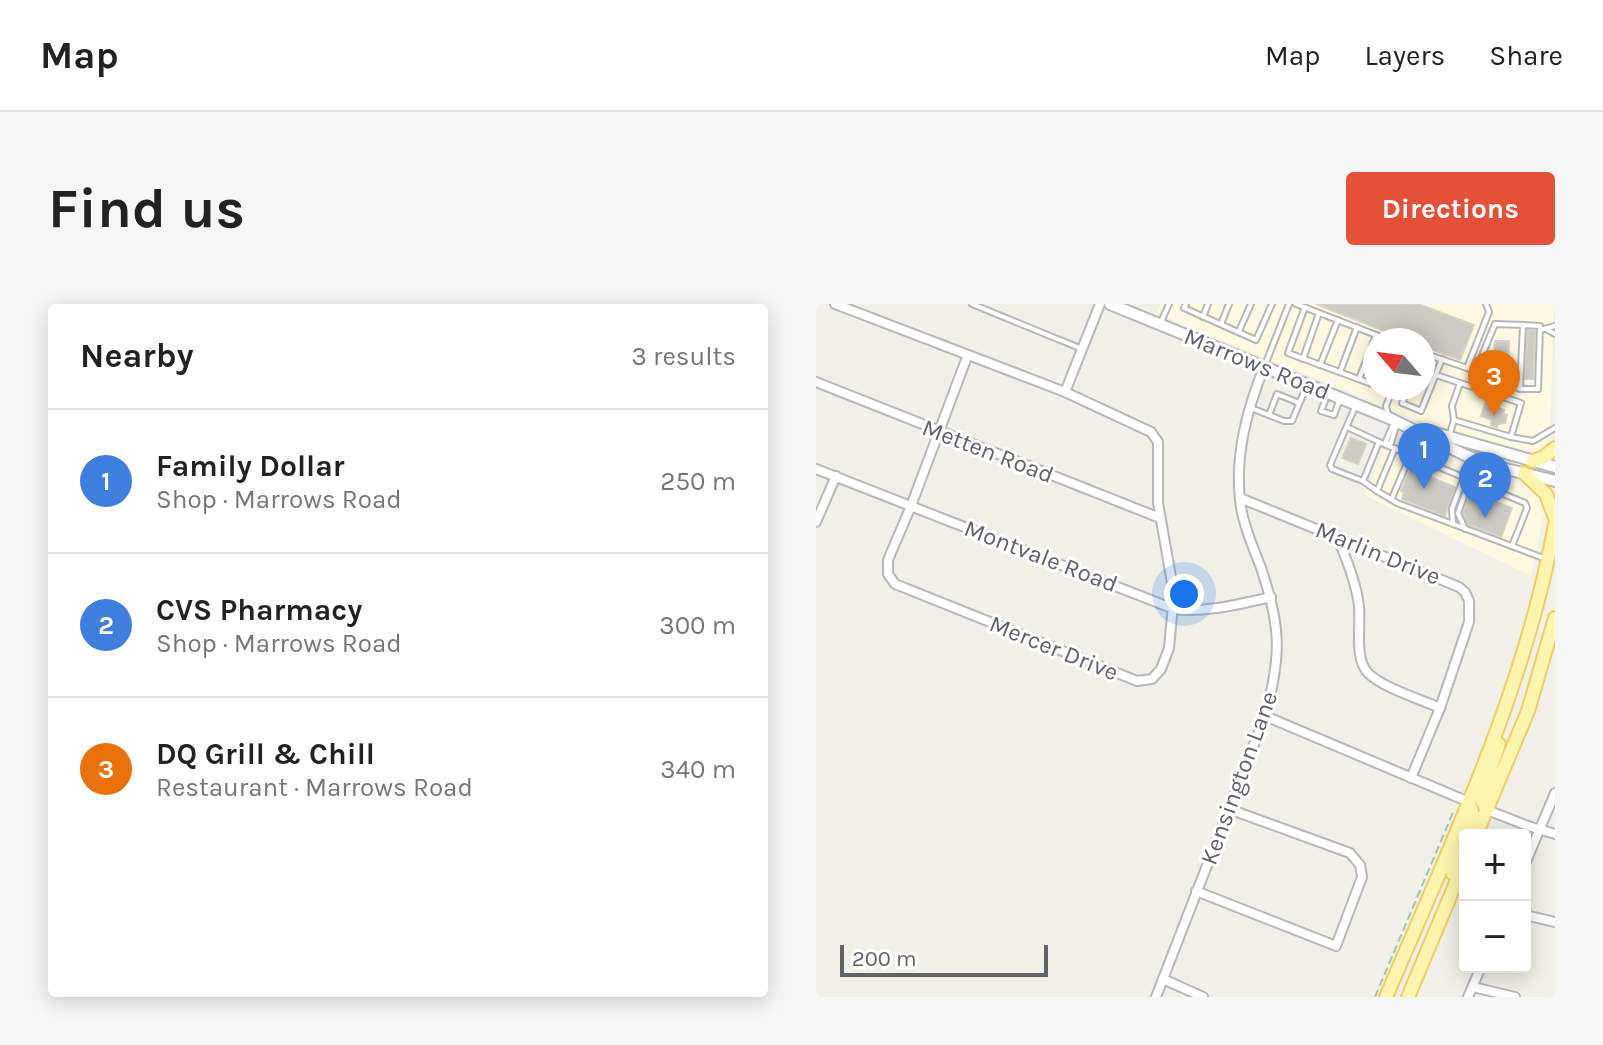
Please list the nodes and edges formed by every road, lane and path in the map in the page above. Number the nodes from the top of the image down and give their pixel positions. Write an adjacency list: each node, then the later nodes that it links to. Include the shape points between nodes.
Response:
1 (835, 304): 29 (street, Mercer Drive)
2 (972, 304): 28 (lane)
3 (1100, 304): 28 (street)
4 (1110, 304): 19 (street, Marrows Road)
5 (1169, 304): 19 (lane)
6 (1186, 304): 16 (lane, via 1184,308)
7 (1208, 304): 16 (lane)
8 (1229, 304): 18 (lane)
9 (1251, 304): 26 (lane)
10 (1272, 304): 26 (lane, via 1256,340)
11 (1289, 304): 34 (lane)
12 (1296, 304): 14 (lane)
13 (1486, 304): 35 (lane, via 1489,312)
14 (1305, 307): 15 (lane); 31 (lane, via 1288,353)
15 (1319, 313): 17 (lane); 31 (lane)
16 (1203, 317): 18 (lane)
17 (1338, 320): 22 (lane); 33 (lane)
18 (1221, 324): 26 (lane)
19 (1160, 325): 34 (street, Marrows Road)
20 (1523, 325): 24 (lane); 37 (lane, via 1495,324); 45 (lane)
21 (1555, 326): 25 (lane)
22 (1357, 327): 23 (lane); 38 (lane)
23 (1363, 330)
24 (1540, 330): 25 (lane); 45 (lane, via 1538,389)
25 (1548, 330): 27 (lane)
26 (1239, 332)
27 (1555, 334)
28 (1082, 349): 46 (street)
29 (967, 357): 46 (street, Mercer Drive); 61 (street, Mercer Drive)
30 (1435, 357): 32 (lane)
31 (1303, 359): 33 (lane)
32 (1442, 359): 35 (lane); 39 (lane)
33 (1320, 365): 38 (lane)
34 (1264, 367): 44 (street, Marrows Road); 55 (street, Kensington Lane)
35 (1467, 368): 37 (lane)
36 (1363, 369): 40 (lane)
37 (1476, 371): 45 (lane)
38 (1340, 372): 40 (lane)
39 (1436, 375): 43 (lane)
40 (1359, 379): 41 (lane)
41 (1363, 381)
42 (816, 382): 61 (street, Metten Road)
43 (1460, 383): 53 (lane); 57 (lane, via 1452,406)
44 (1307, 385): 47 (street, Marrows Road); 52 (lane)
45 (1522, 389): 53 (lane)
46 (1065, 392): 82 (street, Mercer Drive, via 1151,432 1158,442)
47 (1328, 393): 48 (street, Marrows Road); 48 (lane, via 1321,411 1334,415)
48 (1340, 398): 54 (street, Marrows Road)
49 (1388, 400): 58 (lane, via 1386,406)
50 (1403, 400): 51 (lane, via 1421,411)
51 (1426, 400)
52 (1300, 403): 56 (lane, via 1292,421); 56 (lane, via 1277,394)
53 (1521, 403): 63 (lane)
54 (1356, 405): 58 (street, Marrows Road); 59 (lane)
55 (1249, 407): 56 (lane); 79 (street, Kensington Lane, via 1243,426)
56 (1269, 415)
57 (1454, 420): 62 (lane); 63 (lane)
58 (1396, 422): 62 (street, Marrows Road); 65 (lane); 72 (street, Marrows Road, via 1490,465)
59 (1347, 427): 64 (lane); 76 (lane, via 1330,465)
60 (1555, 428): 63 (lane, via 1533,441)
61 (939, 433): 81 (street, Mercer Drive); 82 (street, Metten Road)
62 (1449, 437): 69 (street, Marrows Road)
63 (1511, 437)
64 (1379, 442): 65 (lane); 76 (lane)
65 (1387, 445): 66 (lane)
66 (1395, 448): 68 (lane); 78 (lane)
67 (1555, 448): 69 (main road)
68 (1410, 455): 74 (lane); 80 (lane)
69 (1533, 461): 70 (street, Marrows Road)
70 (1555, 467)
71 (816, 469): 73 (street, Montvale Road)
72 (1524, 473): 77 (street, Marrows Road); 83 (main road, via 1546,494)
73 (836, 476): 81 (street, Montvale Road); 84 (street)
74 (1464, 477): 75 (lane); 85 (lane, via 1452,509)
75 (1470, 480): 86 (lane, via 1458,513); 88 (lane, via 1525,503)
76 (1363, 481): 78 (lane)
77 (1555, 481)
78 (1377, 491): 80 (lane)
79 (1240, 498): 87 (street, Marlin Drive); 90 (street, Kensington Lane)
80 (1392, 498): 85 (lane)
81 (911, 506): 91 (street, Montvale Road); 91 (street, Mercer Drive, via 888,560 895,584 1085,661 1137,681 1152,679 1169,648)
82 (1160, 518): 91 (street, Mercer Drive)
83 (1555, 521): 89 (main road)
84 (816, 522)
85 (1453, 524): 86 (lane)
86 (1465, 529): 88 (lane)
87 (1337, 536): 93 (street, via 1359,604 1366,671); 93 (street, Marlin Drive, via 1465,592 1469,622)
88 (1512, 546): 89 (lane)
89 (1548, 560): 95 (main road)
90 (1271, 597): 91 (street, Montvale Road, via 1213,609); 94 (street, Kensington Lane, via 1278,655)
91 (1174, 609)
92 (1555, 618): 101 (main road, via 1528,711)
93 (1440, 708): 96 (street, Marlin Drive)
94 (1265, 716): 96 (street); 99 (street, Kensington Lane)
95 (1502, 721): 98 (main road); 101 (main road, via 1481,799)
96 (1411, 778): 98 (street)
97 (1555, 793): 104 (street)
98 (1469, 802): 102 (main road, via 1473,815); 119 (main road)
99 (1229, 809): 109 (street, Kensington Lane); 109 (street, via 1357,859 1362,877 1336,946)
100 (1454, 810): 118 (path)
101 (1487, 810): 103 (main road); 104 (street)
102 (1468, 829)
103 (1479, 829)
104 (1539, 830): 105 (street); 106 (street)
105 (1555, 834)
106 (1531, 849)
107 (1459, 853): 110 (main road)
108 (1459, 875): 110 (main road)
109 (1196, 891): 114 (street, Kensington Lane)
110 (1442, 915): 120 (main road)
111 (1531, 916): 112 (street)
112 (1555, 922)
113 (1479, 973): 115 (street)
114 (1163, 979): 116 (street, Kensington Lane); 117 (street)
115 (1473, 987): 121 (street); 122 (street)
116 (1156, 997)
117 (1203, 997)
118 (1375, 997)
119 (1386, 997)
120 (1408, 997)
121 (1468, 997)
122 (1515, 997)

